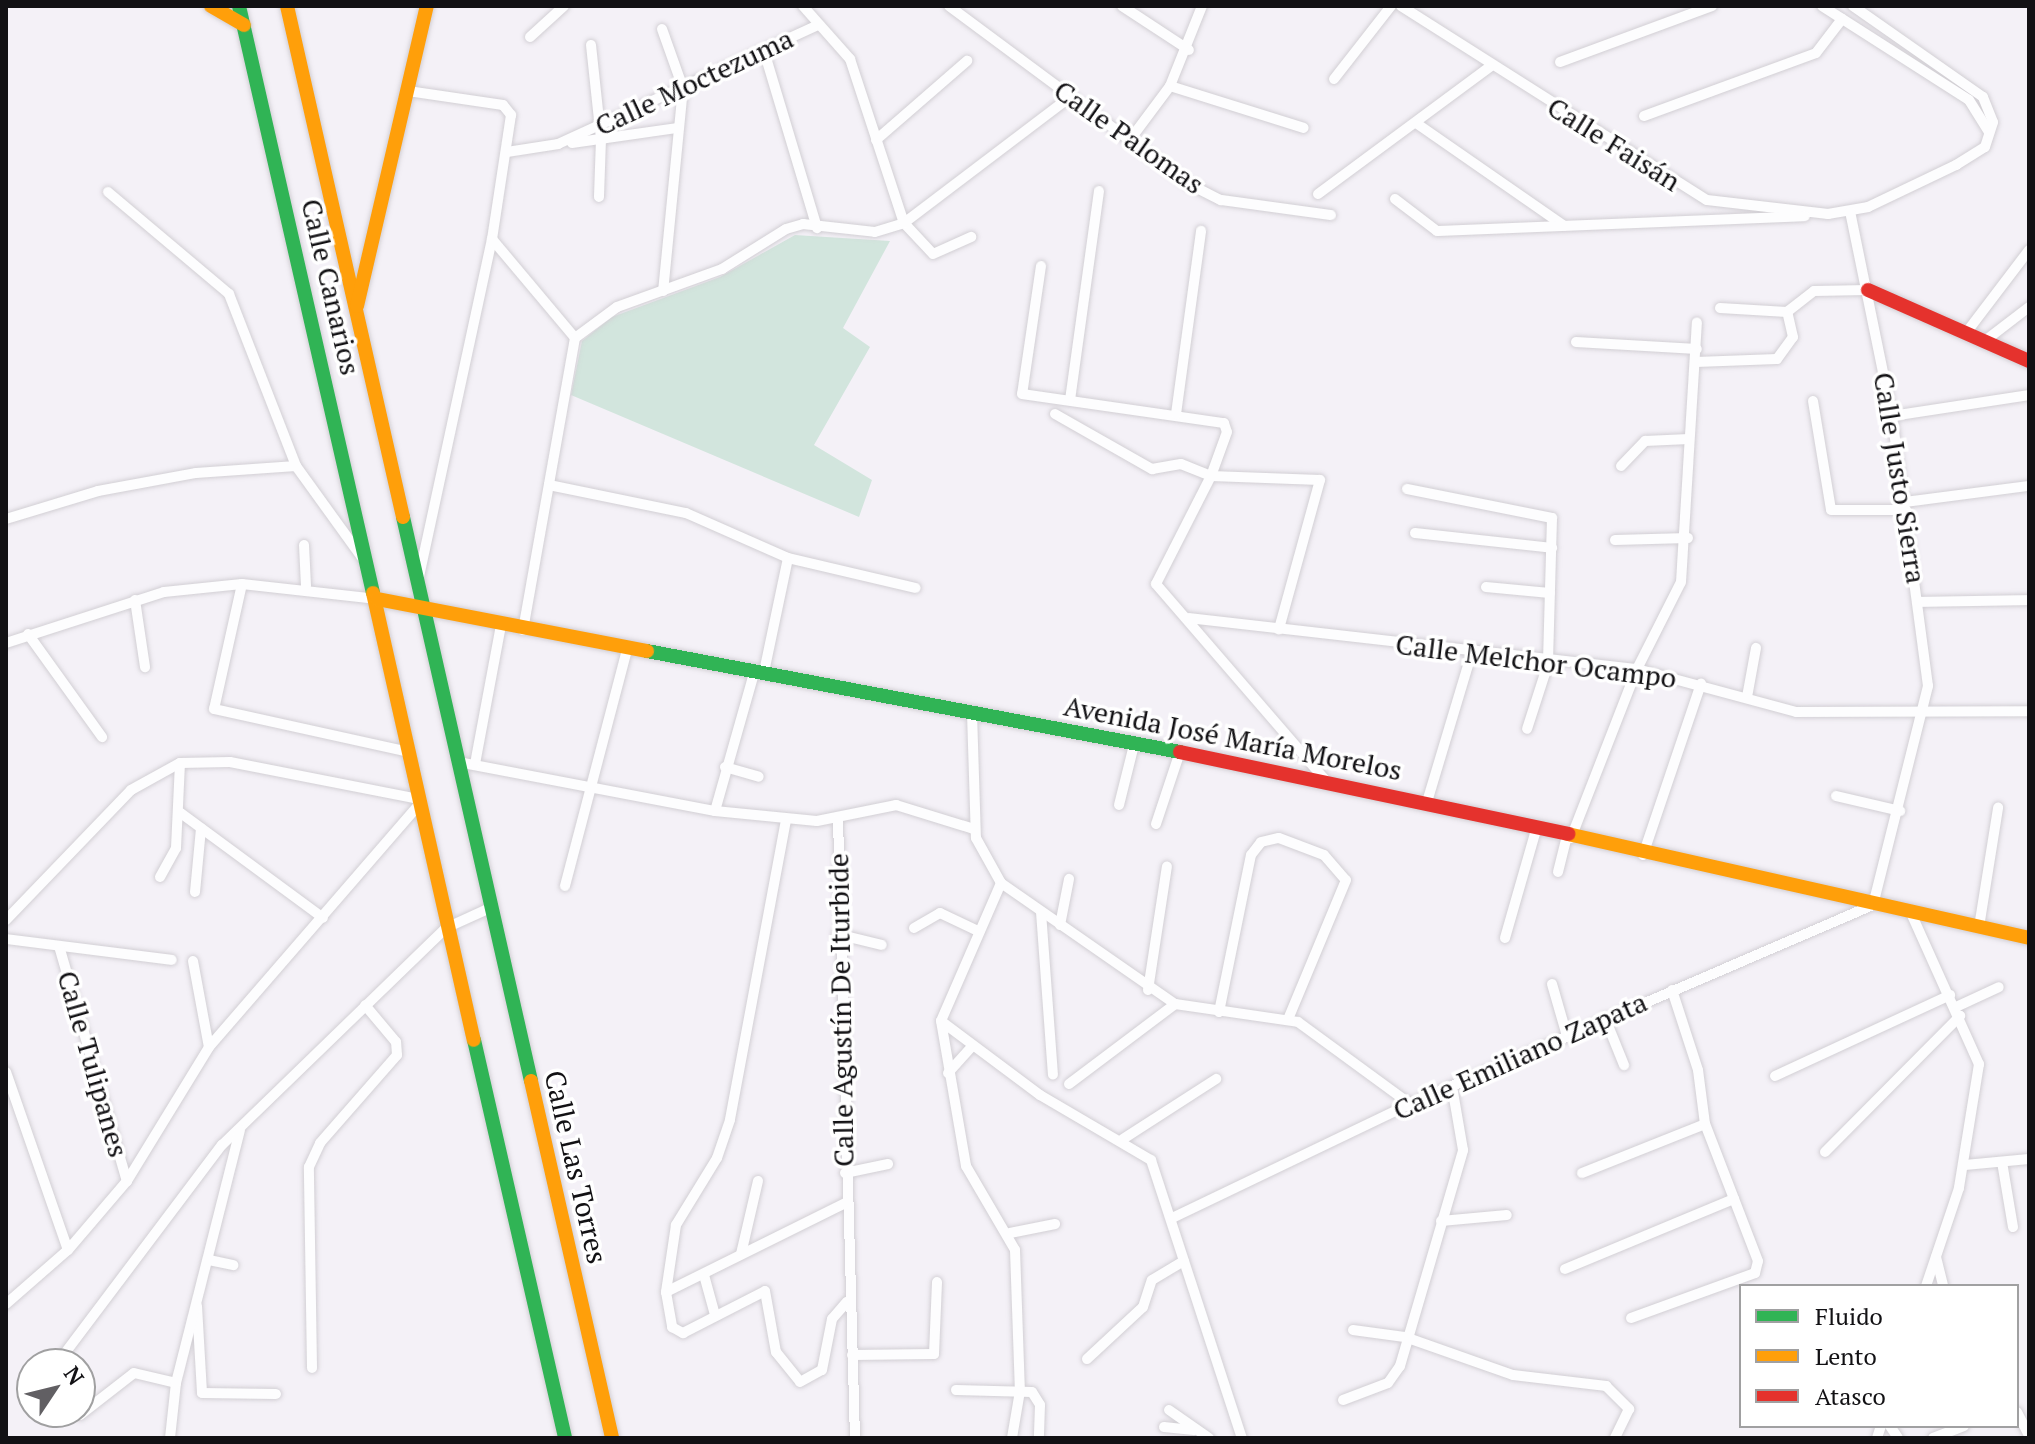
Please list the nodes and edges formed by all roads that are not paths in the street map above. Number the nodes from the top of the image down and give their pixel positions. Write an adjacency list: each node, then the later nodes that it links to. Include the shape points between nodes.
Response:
1 (211, 6): 16 (main road)
2 (239, 6): 16 (main road)
3 (287, 6): 62 (main road, Calle Canarios)
4 (427, 6): 29 (main road)
5 (803, 6): 17 (street)
6 (949, 6): 30 (street, Calle Palomas)
7 (1122, 6): 21 (street)
8 (1202, 6): 21 (street)
9 (1391, 6): 26 (street)
10 (1401, 6): 25 (street, Calle Faisán)
11 (1712, 6): 24 (street)
12 (1822, 6): 15 (street)
13 (1853, 6): 36 (street, via 1983,97 1994,115)
14 (561, 7): 19 (street)
15 (1842, 19): 31 (street, via 1816,53); 36 (street, via 1969,100)
16 (244, 25): 93 (main road, Calle Canarios)
17 (818, 25): 22 (street, Calle Moctezuma); 38 (street, Calle Moctezuma, via 850,59)
18 (662, 29): 28 (street)
19 (530, 37)
20 (591, 45): 33 (street)
21 (1189, 50): 27 (street)
22 (764, 51): 28 (street, Calle Moctezuma); 52 (street)
23 (967, 61): 38 (street)
24 (1560, 62)
25 (1491, 66): 32 (street); 48 (street, Calle Faisán, via 1707,200)
26 (1334, 79)
27 (1170, 86): 35 (street); 39 (street)
28 (683, 88): 33 (street, Calle Moctezuma); 34 (street)
29 (408, 91): 41 (street, via 509,109); 62 (main road)
30 (1070, 97): 39 (street, Calle Palomas); 50 (street)
31 (1644, 116)
32 (1416, 123): 44 (street); 51 (street)
33 (600, 125): 37 (street); 40 (street, Calle Moctezuma)
34 (678, 128): 37 (street); 59 (street)
35 (1304, 128)
36 (1989, 132): 47 (street, via 1980,151)
37 (601, 139): 40 (street); 45 (street)
38 (876, 140): 50 (street, Calle Moctezuma)
39 (1129, 141): 49 (street, Calle Palomas, via 1221,200)
40 (558, 144): 41 (street, Calle Moctezuma)
41 (507, 152): 55 (street)
42 (1099, 191): 73 (street)
43 (108, 192): 79 (street, via 229,294)
44 (1318, 194)
45 (599, 197)
46 (1395, 199): 51 (street, via 1437,231)
47 (1850, 212): 48 (street, Calle Faisán); 58 (street, Calle Justo Sierra)
48 (1828, 214): 51 (street)
49 (1331, 215)
50 (904, 223): 52 (street, via 875,232); 54 (street, Calle Moctezuma, via 933,254)
51 (1564, 226)
52 (817, 228): 59 (street, via 786,229 722,269)
53 (1201, 231): 76 (street)
54 (971, 237)
55 (492, 239): 66 (street); 95 (street)
56 (2029, 250): 65 (street)
57 (1041, 266): 73 (street, via 1020,390)
58 (1868, 290): 63 (street, via 1814,291); 65 (main road); 77 (street, Calle Justo Sierra)
59 (663, 291): 66 (street, via 617,307)
60 (2029, 307): 67 (street)
61 (1720, 308): 63 (street)
62 (356, 311): 95 (main road, Calle Canarios)
63 (1787, 312): 71 (street, via 1791,346 1777,359)
64 (1697, 322): 69 (street)
65 (1966, 333): 67 (main road)
66 (575, 338): 82 (street)
67 (1986, 340): 70 (main road)
68 (1576, 342): 69 (street)
69 (1697, 349): 71 (street)
70 (2029, 361)
71 (1696, 362): 78 (street)
72 (2029, 395): 77 (street)
73 (1070, 400): 76 (street)
74 (1813, 401): 85 (street, via 1831,510)
75 (1055, 414): 81 (street, via 1152,469 1181,464)
76 (1176, 414): 81 (street, via 1224,423 1227,432)
77 (1892, 416): 85 (street, Calle Justo Sierra)
78 (1689, 439): 80 (street, via 1645,441); 88 (street)
79 (296, 466): 86 (street, via 168,478); 93 (street)
80 (1621, 466)
81 (1211, 476): 105 (street, via 1156,578 1164,597); 107 (street, via 1320,480)
82 (549, 485): 92 (street, via 686,513); 108 (street)
83 (2029, 486): 85 (street)
84 (1407, 489): 91 (street, via 1552,518)
85 (1905, 506): 103 (street, Calle Justo Sierra)
86 (6, 519)
87 (1415, 533): 91 (street)
88 (1688, 538): 89 (street); 116 (street, via 1681,582)
89 (1615, 540)
90 (304, 545): 96 (street)
91 (1552, 548): 99 (street)
92 (788, 558): 98 (street); 117 (street)
93 (371, 571): 100 (main road, Calle Canarios)
94 (242, 584): 96 (street); 101 (street); 126 (street, via 214,709)
95 (418, 584): 104 (main road, Calle Canarios)
96 (306, 586): 100 (street)
97 (1486, 587): 99 (street)
98 (916, 588)
99 (1550, 593): 114 (street)
100 (377, 599): 104 (main road, Avenida José María Morelos); 126 (main road, Calle Canarios)
101 (135, 600): 109 (street); 115 (street)
102 (2029, 600): 103 (street)
103 (1919, 602): 120 (street, Calle Justo Sierra)
104 (423, 609): 106 (main road, Avenida José María Morelos); 128 (main road, Calle Canarios)
105 (1189, 618): 107 (street, Calle Melchor Ocampo); 133 (street)
106 (501, 625): 108 (main road, Avenida José María Morelos); 130 (street)
107 (1279, 629): 113 (street, Calle Melchor Ocampo)
108 (523, 630): 112 (main road, Avenida José María Morelos)
109 (28, 634): 110 (street); 124 (street)
110 (6, 643)
111 (1756, 648): 119 (street)
112 (627, 649): 117 (main road, Avenida José María Morelos); 134 (street)
113 (1472, 652): 114 (street, Calle Melchor Ocampo); 137 (street)
114 (1548, 658): 116 (street, Calle Melchor Ocampo); 123 (street)
115 (145, 667)
116 (1637, 669): 118 (street, Calle Melchor Ocampo); 149 (street)
117 (760, 671): 122 (main road, Avenida José María Morelos); 131 (street)
118 (1701, 684): 119 (street, Calle Melchor Ocampo); 150 (street)
119 (1747, 697): 120 (street, Calle Melchor Ocampo, via 1820,713)
120 (1927, 707): 121 (street, Calle Melchor Ocampo); 142 (street, Calle Justo Sierra)
121 (2029, 711)
122 (972, 713): 125 (main road, Avenida José María Morelos); 147 (street)
123 (1527, 729)
124 (102, 737)
125 (1134, 745): 127 (main road, Avenida José María Morelos); 138 (street)
126 (409, 752): 136 (main road, Calle Canarios)
127 (1180, 752): 133 (main road, Avenida José María Morelos); 145 (street)
128 (458, 762): 130 (street, Calle Agustín De Iturbide); 159 (main road, Calle Las Torres)
129 (180, 763): 136 (street, via 230,762); 140 (street); 163 (street, via 131,790)
130 (475, 764): 134 (street, Calle Agustín De Iturbide)
131 (725, 767): 132 (street); 141 (street)
132 (759, 777)
133 (1325, 780): 137 (main road, Avenida José María Morelos)
134 (588, 787): 141 (street, Calle Agustín De Iturbide); 156 (street)
135 (1836, 796): 142 (street)
136 (419, 801): 162 (street); 166 (main road, Calle Canarios)
137 (1427, 802): 148 (main road, Avenida José María Morelos)
138 (1119, 805)
139 (1998, 808): 165 (street)
140 (178, 811): 146 (street); 153 (street, via 176,848)
141 (715, 811): 144 (street, Calle Agustín De Iturbide)
142 (1900, 811): 158 (street, Calle Justo Sierra)
143 (838, 819): 144 (street, Calle Agustín De Iturbide); 147 (street, Calle Agustín De Iturbide, via 874,805 896,805); 169 (street, Calle Agustín De Iturbide)
144 (786, 820): 232 (street, via 730,1120 717,1158 676,1225)
145 (1156, 824)
146 (201, 828): 157 (street); 162 (street)
147 (974, 829): 155 (street, via 982,858)
148 (1536, 830): 149 (main road, Avenida José María Morelos); 170 (street)
149 (1569, 838): 150 (main road, Avenida José María Morelos); 152 (street)
150 (1643, 855): 158 (main road, Avenida José María Morelos)
151 (1167, 866): 179 (street)
152 (1558, 872)
153 (160, 877)
154 (1069, 879): 164 (street)
155 (1001, 883): 160 (street); 168 (street)
156 (565, 886)
157 (195, 892)
158 (1873, 905): 161 (main road, Avenida José María Morelos); 180 (street, Calle Emiliano Zapata)
159 (490, 908): 166 (street); 258 (main road, Calle Las Torres)
160 (1041, 912): 164 (street); 195 (street)
161 (1911, 913): 165 (main road, Avenida José María Morelos); 181 (street)
162 (323, 918): 191 (street)
163 (6, 920)
164 (1060, 925): 179 (street)
165 (1979, 927): 171 (main road, Avenida José María Morelos)
166 (446, 928): 183 (street); 257 (main road)
167 (914, 928): 168 (street, via 940,913)
168 (978, 931): 188 (street)
169 (837, 934): 173 (street); 209 (street, Calle Agustín De Iturbide)
170 (1505, 938)
171 (2029, 938)
172 (6, 939): 174 (street)
173 (882, 945)
174 (59, 946): 175 (street); 211 (street, Calle Tulipanes)
175 (172, 960)
176 (193, 961): 191 (street)
177 (1552, 984): 189 (street)
178 (1999, 987): 184 (street)
179 (1148, 990): 182 (street)
180 (1672, 990): 186 (street, Calle Emiliano Zapata); 201 (street, via 1698,1070)
181 (1950, 995): 184 (street); 196 (street)
182 (1175, 1004): 185 (street); 198 (street)
183 (365, 1005): 202 (street); 243 (street, via 396,1042 397,1055 320,1143 309,1167)
184 (1958, 1011): 204 (street); 208 (street, via 1979,1064)
185 (1219, 1012): 187 (street); 187 (street, via 1251,855 1261,842 1279,838 1324,855 1346,880)
186 (1605, 1018): 189 (street, Calle Emiliano Zapata); 192 (street)
187 (1288, 1019): 200 (street, via 1315,1031)
188 (941, 1021): 190 (street); 194 (street)
189 (1567, 1036): 199 (street, Calle Emiliano Zapata)
190 (972, 1046): 194 (street); 203 (street, via 1040,1095)
191 (209, 1047): 211 (street)
192 (1624, 1065)
193 (6, 1072): 221 (street)
194 (948, 1073): 220 (street, via 966,1166)
195 (1053, 1075)
196 (1775, 1076)
197 (1216, 1079): 203 (street)
198 (1069, 1084)
199 (1452, 1086): 200 (street, Calle Emiliano Zapata); 217 (street, via 1463,1150)
200 (1410, 1104): 216 (street, Calle Emiliano Zapata)
201 (1705, 1124): 210 (street); 213 (street)
202 (240, 1130): 224 (street); 240 (street)
203 (1123, 1139): 216 (street, via 1151,1160)
204 (1825, 1152)
205 (2029, 1159): 206 (street)
206 (2002, 1162): 208 (street); 219 (street)
207 (888, 1164): 209 (street)
208 (1965, 1165): 223 (street)
209 (845, 1173): 214 (street, Calle Agustín De Iturbide)
210 (1582, 1173)
211 (127, 1181): 221 (street)
212 (758, 1181): 222 (street)
213 (1734, 1199): 227 (street); 237 (street, via 1758,1261 1755,1273)
214 (847, 1202): 222 (street, Calle Agustín De Iturbide); 233 (street, Calle Agustín De Iturbide)
215 (1507, 1215): 217 (street)
216 (1172, 1218): 225 (street)
217 (1441, 1221): 239 (street)
218 (1055, 1224): 220 (street)
219 (2013, 1227)
220 (1010, 1233): 246 (street, via 1021,1302)
221 (68, 1250): 234 (street)
222 (741, 1254): 228 (street, Calle Agustín De Iturbide)
223 (1936, 1256): 230 (street); 231 (street)
224 (209, 1260): 226 (street); 235 (street)
225 (1184, 1261): 242 (street, via 1152,1280 1143,1307); 263 (street)
226 (233, 1265)
227 (1565, 1269)
228 (704, 1275): 232 (street, Calle Agustín De Iturbide); 236 (street)
229 (937, 1282): 241 (street, via 934,1354)
230 (1927, 1284)
231 (1943, 1284)
232 (666, 1292): 236 (street, via 676,1331)
233 (847, 1302): 236 (street, via 832,1319 822,1370 800,1382 776,1352 765,1291); 241 (street, Calle Agustín De Iturbide)
234 (6, 1303)
235 (197, 1304): 244 (street); 247 (street, via 203,1337 200,1390)
236 (715, 1315)
237 (1631, 1318)
238 (1353, 1330): 239 (street)
239 (1405, 1337): 248 (street, via 1393,1379); 264 (street, via 1513,1375 1606,1386 1629,1409)
240 (69, 1348)
241 (852, 1355): 259 (street, Calle Agustín De Iturbide)
242 (1087, 1359)
243 (312, 1368)
244 (176, 1383): 249 (street, via 134,1373); 256 (street)
245 (956, 1390): 246 (street)
246 (1020, 1391): 260 (street); 261 (street, via 1036,1396)
247 (276, 1394)
248 (1343, 1400)
249 (96, 1403)
250 (1169, 1410): 254 (street)
251 (2019, 1414): 255 (street)
252 (1164, 1427): 254 (street)
253 (1959, 1428): 265 (street)
254 (1198, 1430): 262 (street)
255 (2029, 1436)
256 (170, 1438)
257 (565, 1438)
258 (612, 1438)
259 (855, 1438)
260 (1012, 1438)
261 (1039, 1438)
262 (1209, 1438)
263 (1242, 1438)
264 (1615, 1438)
265 (1933, 1438)

